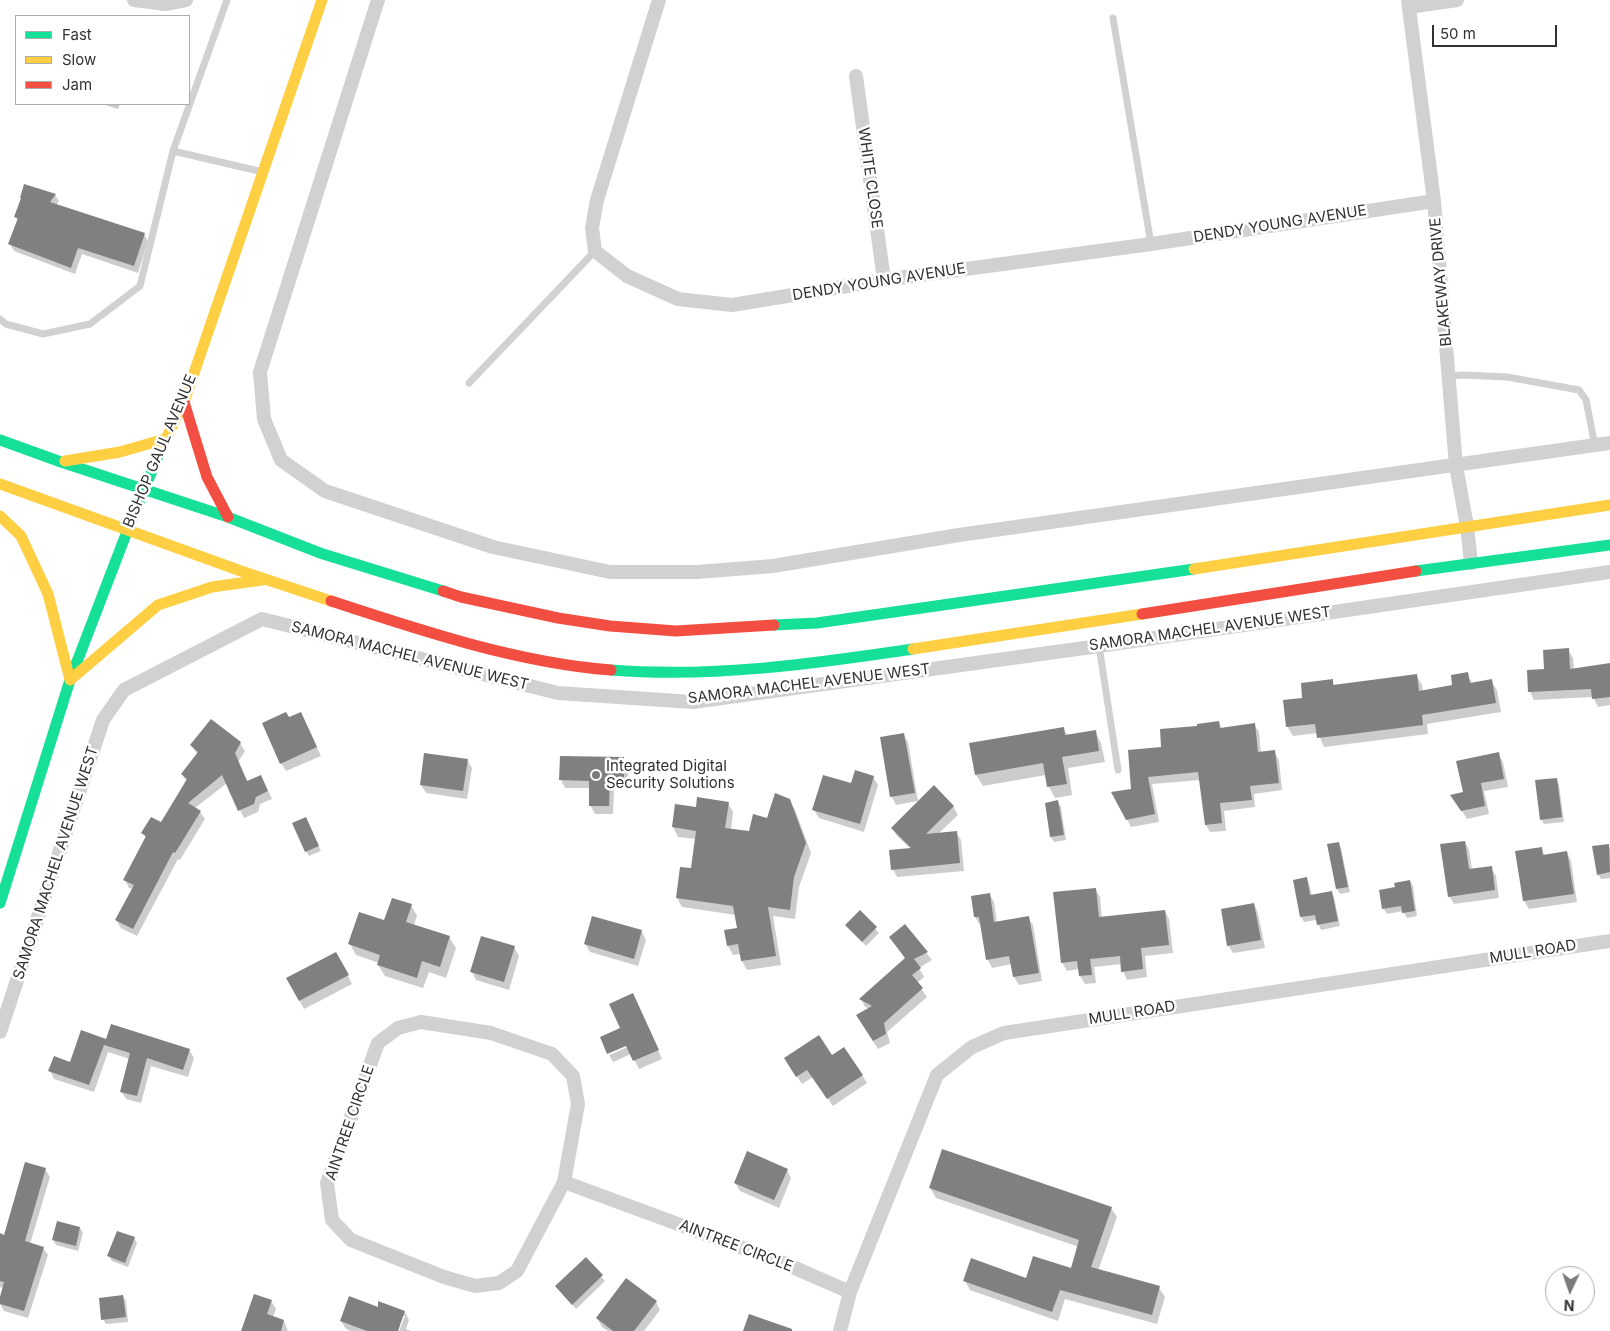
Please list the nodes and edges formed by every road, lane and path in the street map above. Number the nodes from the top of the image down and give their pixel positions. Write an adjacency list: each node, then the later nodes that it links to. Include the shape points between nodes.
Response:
1 (134, 0): 2 (street, via 165,4)
2 (186, 0)
3 (226, 0): 11 (lane)
4 (322, 0): 14 (main road, BISHOP GAUL AVENUE)
5 (378, 0): 28 (street, via 260,372 264,419 281,460 325,491 493,547 610,572 697,572 773,566 959,535)
6 (659, 0): 17 (street, via 597,200 592,228)
7 (1457, 0): 8 (street)
8 (1409, 4): 15 (street, BLAKEWAY DRIVE)
9 (1113, 18): 16 (lane)
10 (856, 76): 18 (street, WHITE CLOSE)
11 (190, 103)
12 (189, 105): 13 (lane)
13 (173, 151): 14 (lane); 19 (lane, via 140,286 90,324 43,334 6,324)
14 (264, 172): 22 (main road, BISHOP GAUL AVENUE)
15 (1434, 200): 16 (street, DENDY YOUNG AVENUE); 20 (street, BLAKEWAY DRIVE)
16 (1151, 244): 18 (street, DENDY YOUNG AVENUE)
17 (595, 251): 18 (street, DENDY YOUNG AVENUE, via 627,276 678,298 732,305); 21 (lane)
18 (884, 280)
19 (0, 319)
20 (1448, 376): 26 (lane, via 1507,377 1579,390 1586,400); 28 (street, BLAKEWAY DRIVE)
21 (469, 383)
22 (184, 402): 23 (main road, BISHOP GAUL AVENUE); 33 (main road, via 207,476)
23 (165, 439): 27 (main road, via 120,452); 30 (main road, BISHOP GAUL AVENUE)
24 (0, 440): 27 (main road)
25 (1610, 443): 26 (street)
26 (1595, 446): 28 (street)
27 (61, 462): 30 (main road)
28 (1456, 466): 34 (street, BLAKEWAY DRIVE)
29 (0, 484): 35 (main road, SAMORA MACHEL AVENUE WEST)
30 (145, 490): 33 (main road); 35 (main road, BISHOP GAUL AVENUE)
31 (1610, 505): 34 (main road)
32 (0, 516): 41 (main road, via 21,536 48,594)
33 (228, 517): 34 (main road, via 323,554 461,597 558,618 676,631 817,623 1183,571)
34 (1467, 526): 37 (street, BLAKEWAY DRIVE)
35 (128, 529): 39 (main road, SAMORA MACHEL AVENUE WEST); 41 (main road, BISHOP GAUL AVENUE)
36 (1610, 545): 37 (main road, SAMORA MACHEL AVENUE WEST)
37 (1471, 563): 39 (main road, SAMORA MACHEL AVENUE WEST, via 820,663 760,671 696,672 608,670 500,651)
38 (1610, 572): 40 (street, SAMORA MACHEL AVENUE WEST)
39 (266, 580): 41 (main road, via 212,586 158,605)
40 (1099, 646): 42 (lane); 45 (street, SAMORA MACHEL AVENUE WEST, via 693,702 558,692 262,619 124,690 103,720)
41 (70, 680): 43 (main road, BISHOP GAUL AVENUE)
42 (1118, 770)
43 (0, 903)
44 (1610, 941): 47 (street, MULL ROAD, via 1004,1033 972,1047 937,1075)
45 (0, 1032)
46 (564, 1182): 46 (street, AINTREE CIRCLE, via 517,1271 499,1283 476,1286 444,1277 351,1240 332,1220 327,1183 378,1043 398,1028 421,1022 491,1033 552,1054 573,1076 578,1104); 47 (street, AINTREE CIRCLE, via 781,1262)
47 (850, 1292): 48 (street, MULL ROAD)
48 (840, 1331)

